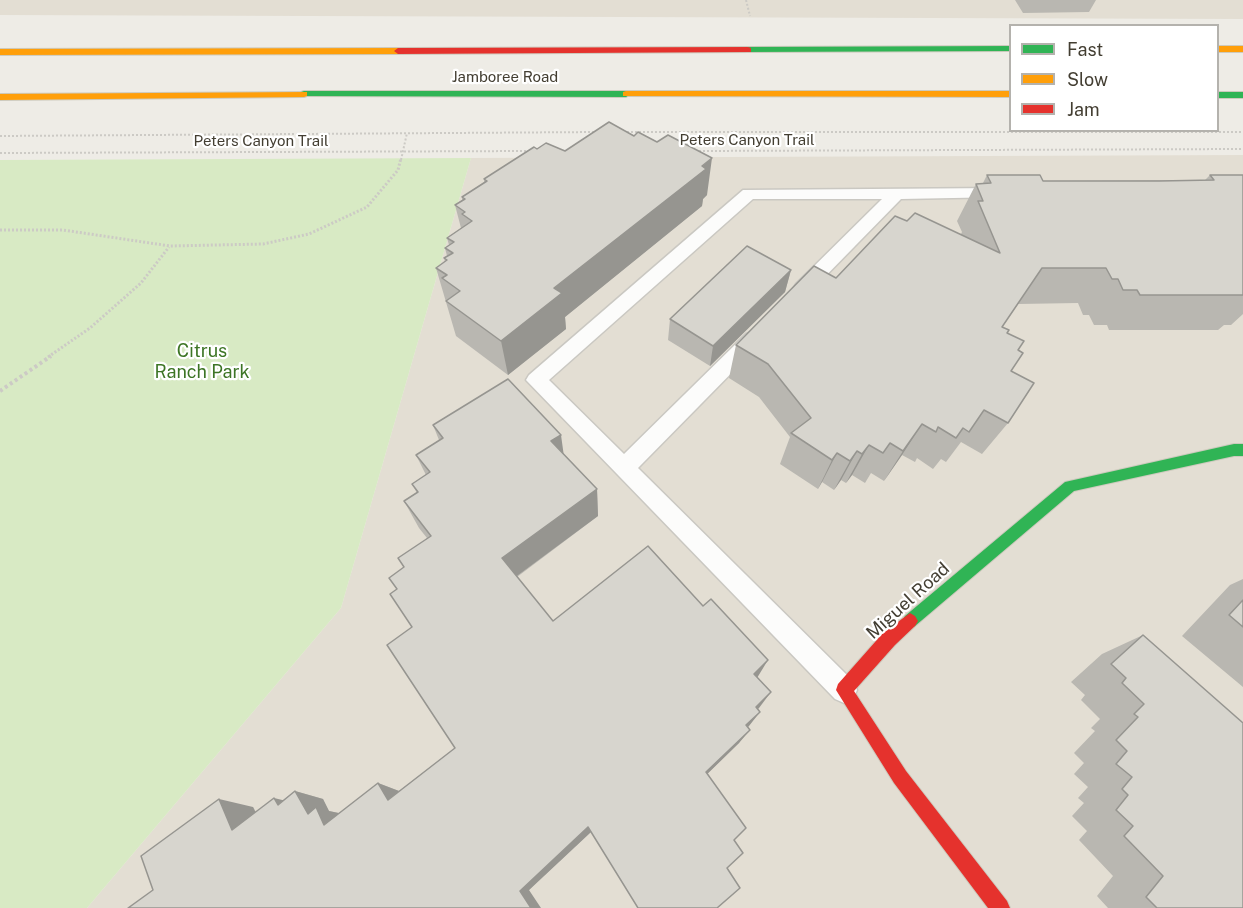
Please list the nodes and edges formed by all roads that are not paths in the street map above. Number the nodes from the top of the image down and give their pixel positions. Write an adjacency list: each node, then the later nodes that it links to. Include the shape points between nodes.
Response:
1 (1219, 49): 2 (main road)
2 (1243, 49)
3 (1009, 50): 4 (main road, Jamboree Road)
4 (0, 52)
5 (1009, 94): 8 (main road, Jamboree Road)
6 (1219, 95): 7 (main road)
7 (1243, 95)
8 (0, 97)
9 (1014, 193): 10 (lane)
10 (896, 194): 11 (lane); 14 (lane, via 749,194 536,380)
11 (789, 302)
12 (764, 327): 14 (lane)
13 (1243, 450): 15 (main road, Miguel Road, via 1070,486 889,639)
14 (624, 468): 15 (lane)
15 (844, 690): 16 (main road, via 900,777)
16 (1000, 908)

